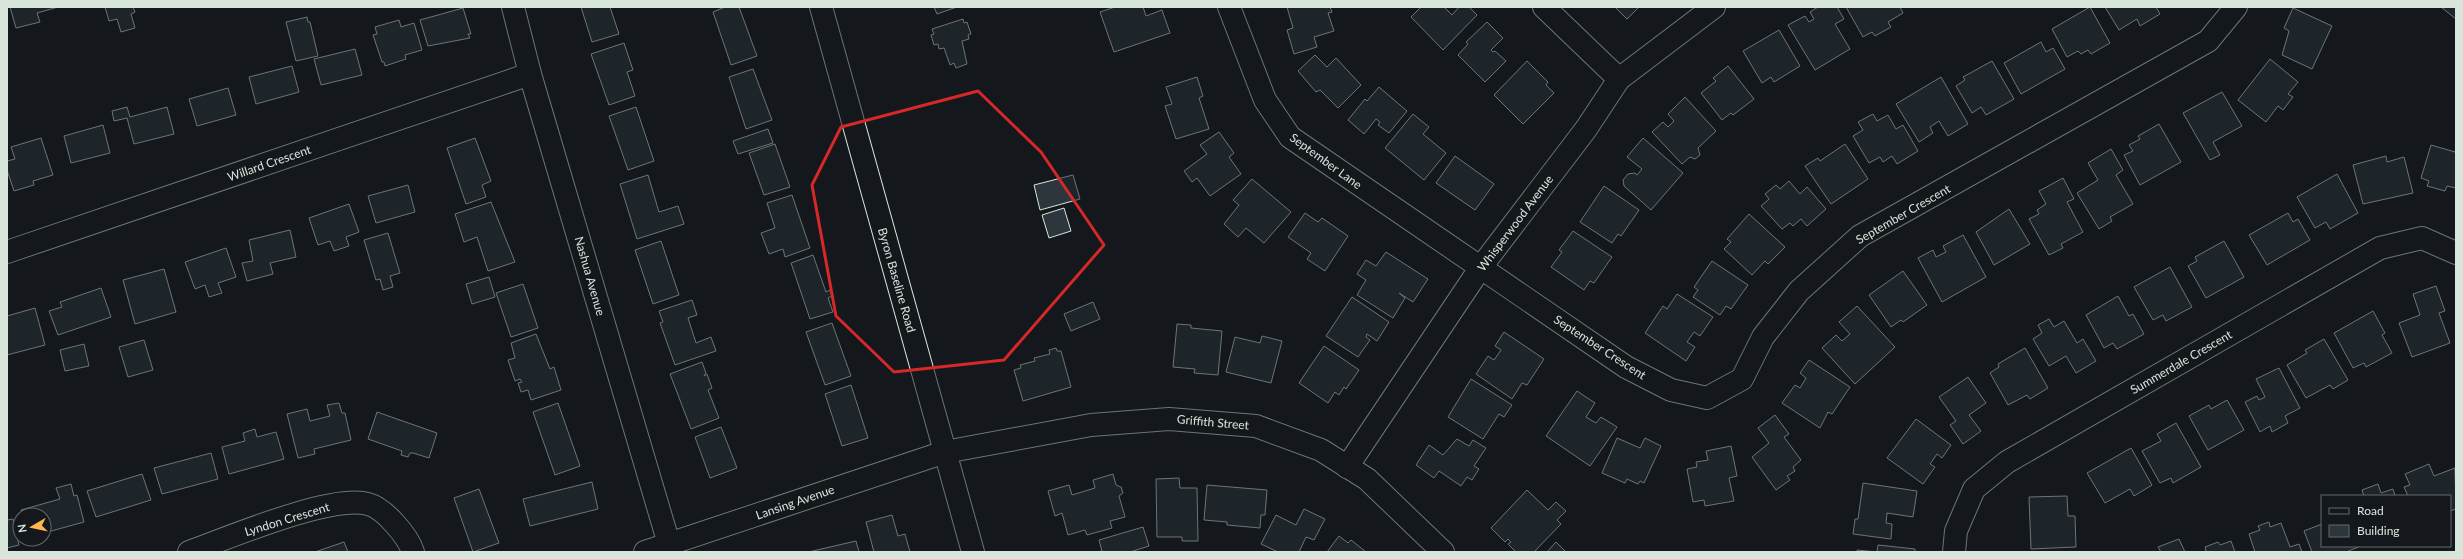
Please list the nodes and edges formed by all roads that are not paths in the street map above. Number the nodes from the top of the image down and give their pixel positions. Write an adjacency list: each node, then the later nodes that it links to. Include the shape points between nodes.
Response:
1 (512, 7): 7 (street, Nashua Avenue)
2 (821, 7): 12 (street, Byron Baseline Road)
3 (1229, 7): 11 (street, September Lane, via 1265,100 1290,137)
4 (1544, 7): 8 (street)
5 (1714, 7): 8 (street, Whisperwood Avenue)
6 (2236, 7): 11 (street, September Crescent, via 2208,41 1860,236 1799,291 1763,337 1742,378 1707,398 1671,390 1626,367)
7 (530, 74): 9 (street, Willard Crescent); 14 (street, Nashua Avenue)
8 (1619, 79): 11 (street, Whisperwood Avenue, via 1586,129)
9 (7, 252)
10 (2456, 253): 20 (street, Summerdale Crescent, via 2422,238 2380,248 2008,462 1974,489 1956,531)
11 (1481, 267): 13 (street, Whisperwood Avenue)
12 (945, 452): 13 (street, Griffith Street, via 1091,425 1169,419 1256,426 1321,450); 14 (street, Lansing Avenue); 18 (street, Byron Baseline Road)
13 (1347, 466): 19 (street, Griffith Street, via 1367,479)
14 (669, 544): 17 (street, Lansing Avenue)
15 (189, 552): 16 (street, Lyndon Crescent, via 303,512 339,503 368,504 393,521)
16 (413, 552)
17 (645, 552)
18 (973, 552)
19 (1443, 552)
20 (1954, 552)

